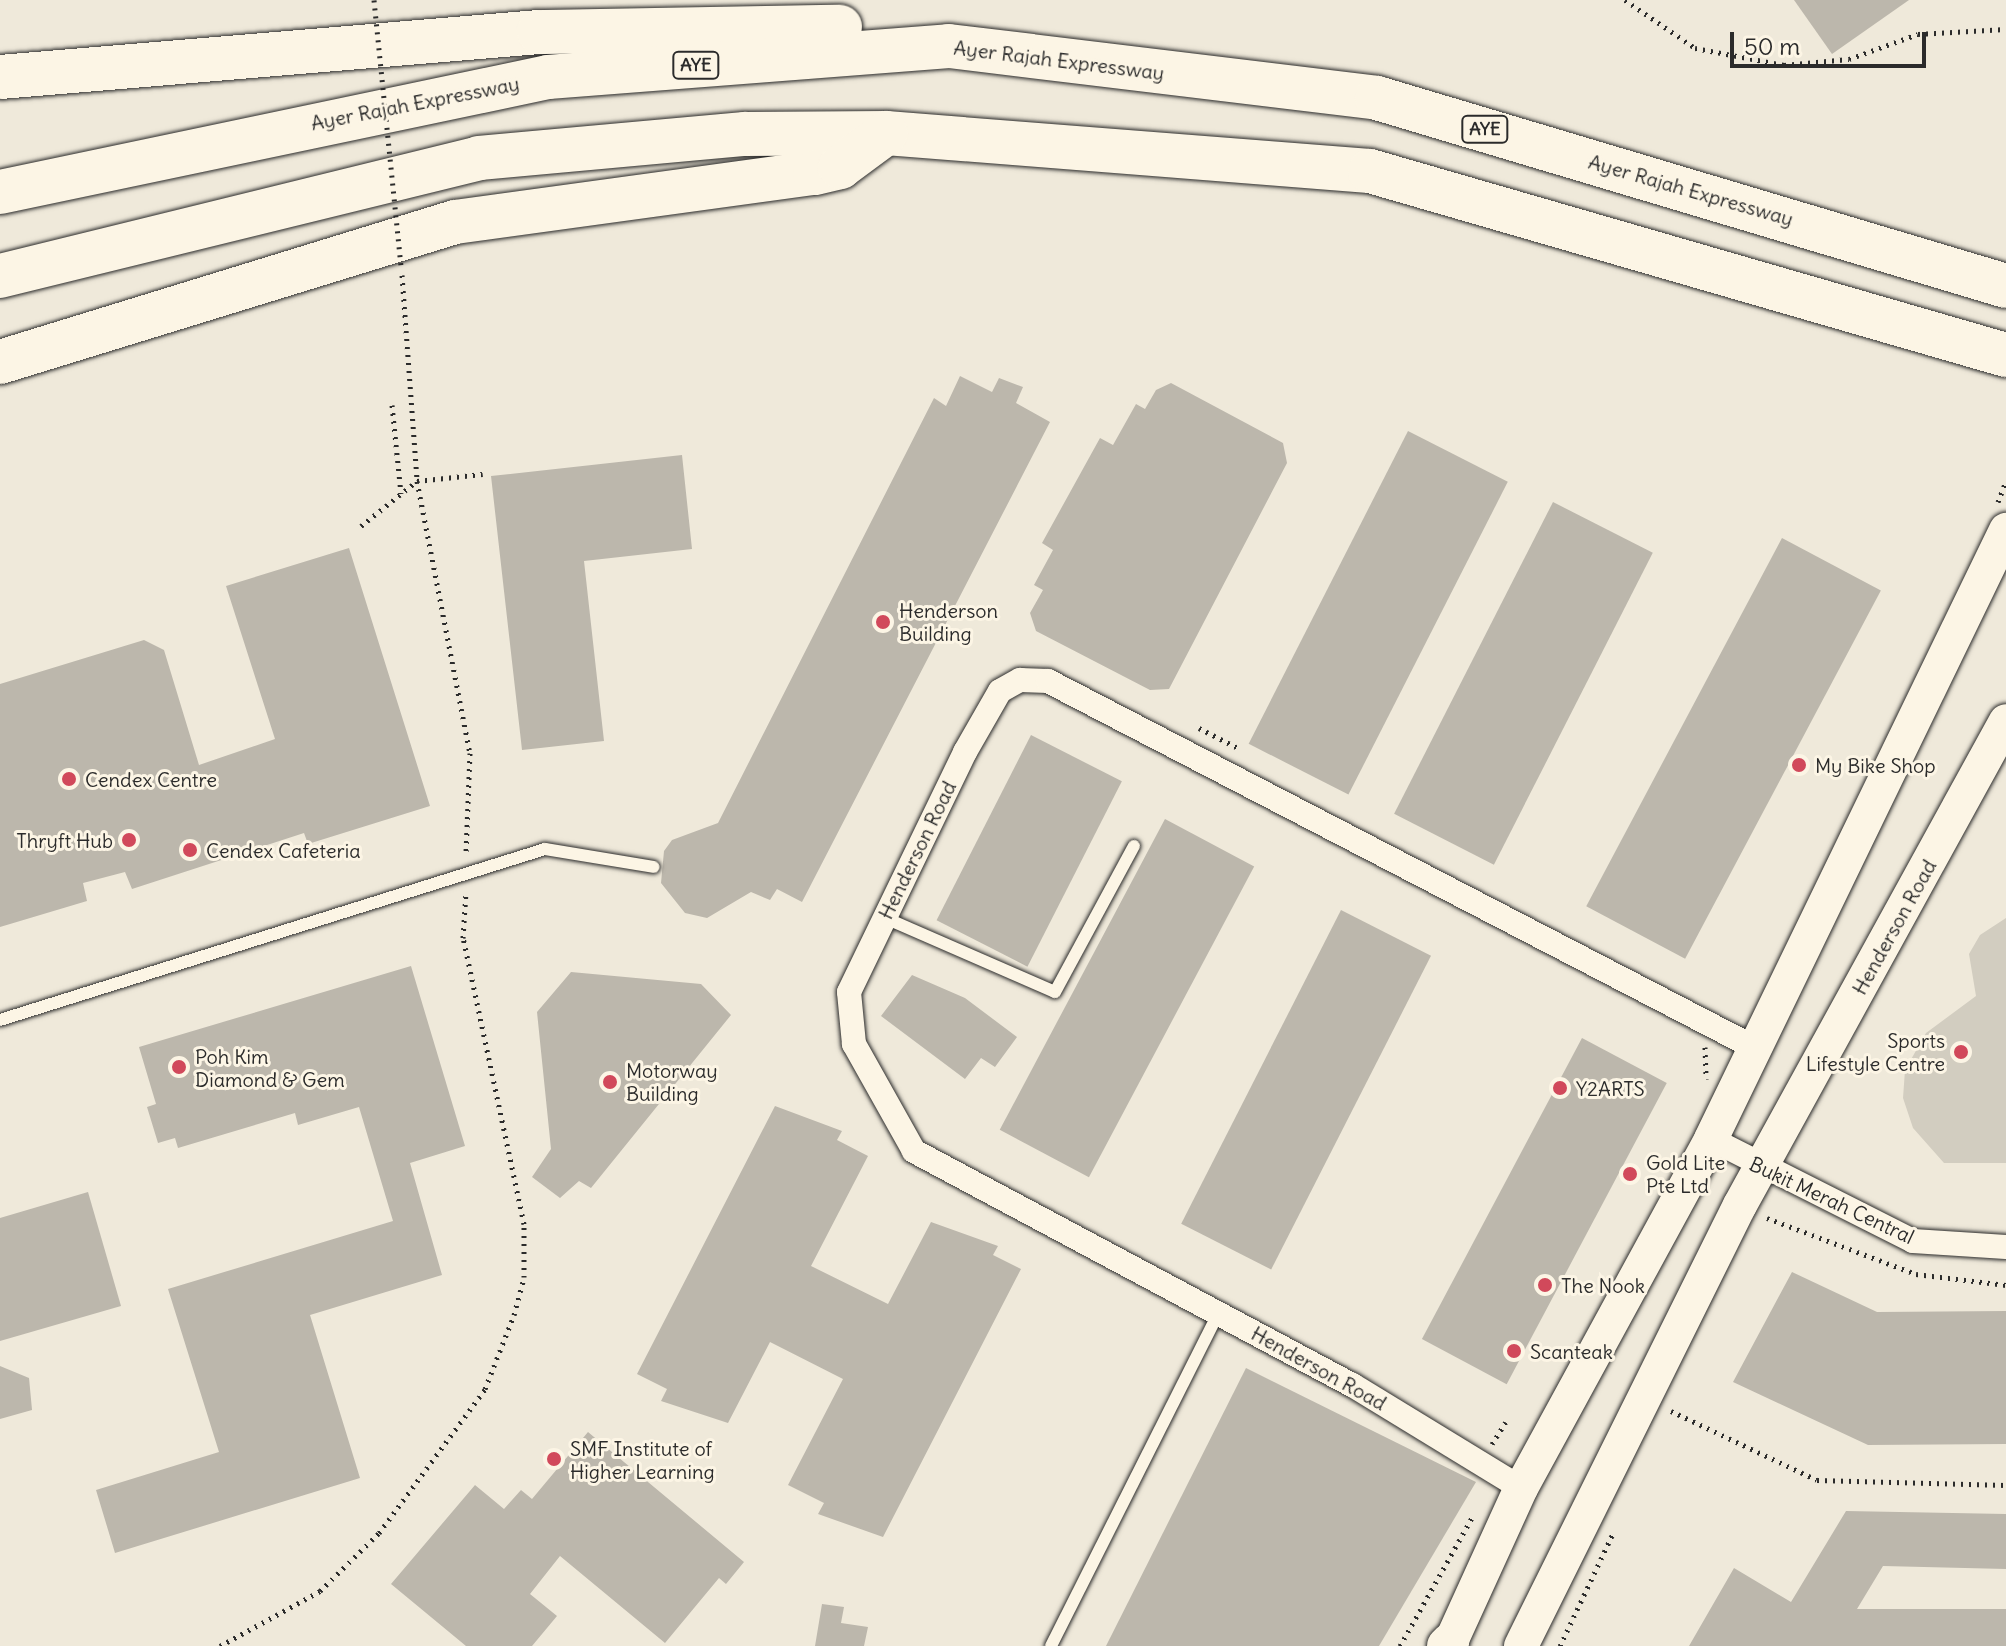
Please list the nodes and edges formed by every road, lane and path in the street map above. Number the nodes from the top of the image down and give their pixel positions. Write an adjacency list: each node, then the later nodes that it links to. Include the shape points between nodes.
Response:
1 (374, 0): 14 (path, bridge)
2 (1625, 0): 3 (path, via 1695,48 1784,65 1839,62 1940,30)
3 (2006, 29)
4 (949, 46): 5 (highway, via 828,26 539,32); 7 (highway, Ayer Rajah Expressway / AYE, via 548,77); 9 (highway, Ayer Rajah Expressway / AYE, via 1377,98)
5 (0, 77)
6 (886, 133): 8 (highway, via 745,134 479,158); 10 (highway, via 1370,171); 11 (highway, via 840,167 815,173 455,222)
7 (0, 192)
8 (0, 276)
9 (2006, 286)
10 (2006, 355)
11 (0, 362)
12 (392, 405): 15 (path)
13 (483, 474): 14 (path)
14 (417, 481): 15 (path); 21 (path, via 468,739)
15 (401, 494): 16 (path)
16 (361, 526)
17 (2006, 530): 24 (main road)
18 (2006, 721): 26 (main road, Henderson Road)
19 (1134, 846): 22 (lane, via 1055,992)
20 (654, 867): 21 (lane, via 545,849)
21 (465, 872): 23 (lane); 37 (path, via 463,938 524,1224 524,1277 514,1315 485,1389 379,1533 320,1591)
22 (885, 918): 24 (street, Henderson Road, via 1000,691 1020,680 1048,681); 30 (street, Henderson Road, via 849,992 847,1016 914,1151)
23 (0, 1020)
24 (1755, 1048): 25 (main road)
25 (1711, 1139): 26 (street, Bukit Merah Central); 35 (main road)
26 (1762, 1168): 28 (street, Bukit Merah Central, via 1913,1241); 39 (main road, Henderson Road)
27 (1757, 1214): 29 (path, via 1916,1274)
28 (2006, 1247)
29 (2006, 1285)
30 (1218, 1314): 35 (street, Henderson Road); 38 (lane)
31 (1669, 1410): 34 (path, via 1817,1480)
32 (1506, 1422): 33 (path)
33 (1490, 1447)
34 (2006, 1485)
35 (1521, 1488): 36 (main road)
36 (1449, 1645)
37 (220, 1646)
38 (1051, 1646)
39 (1521, 1646)

